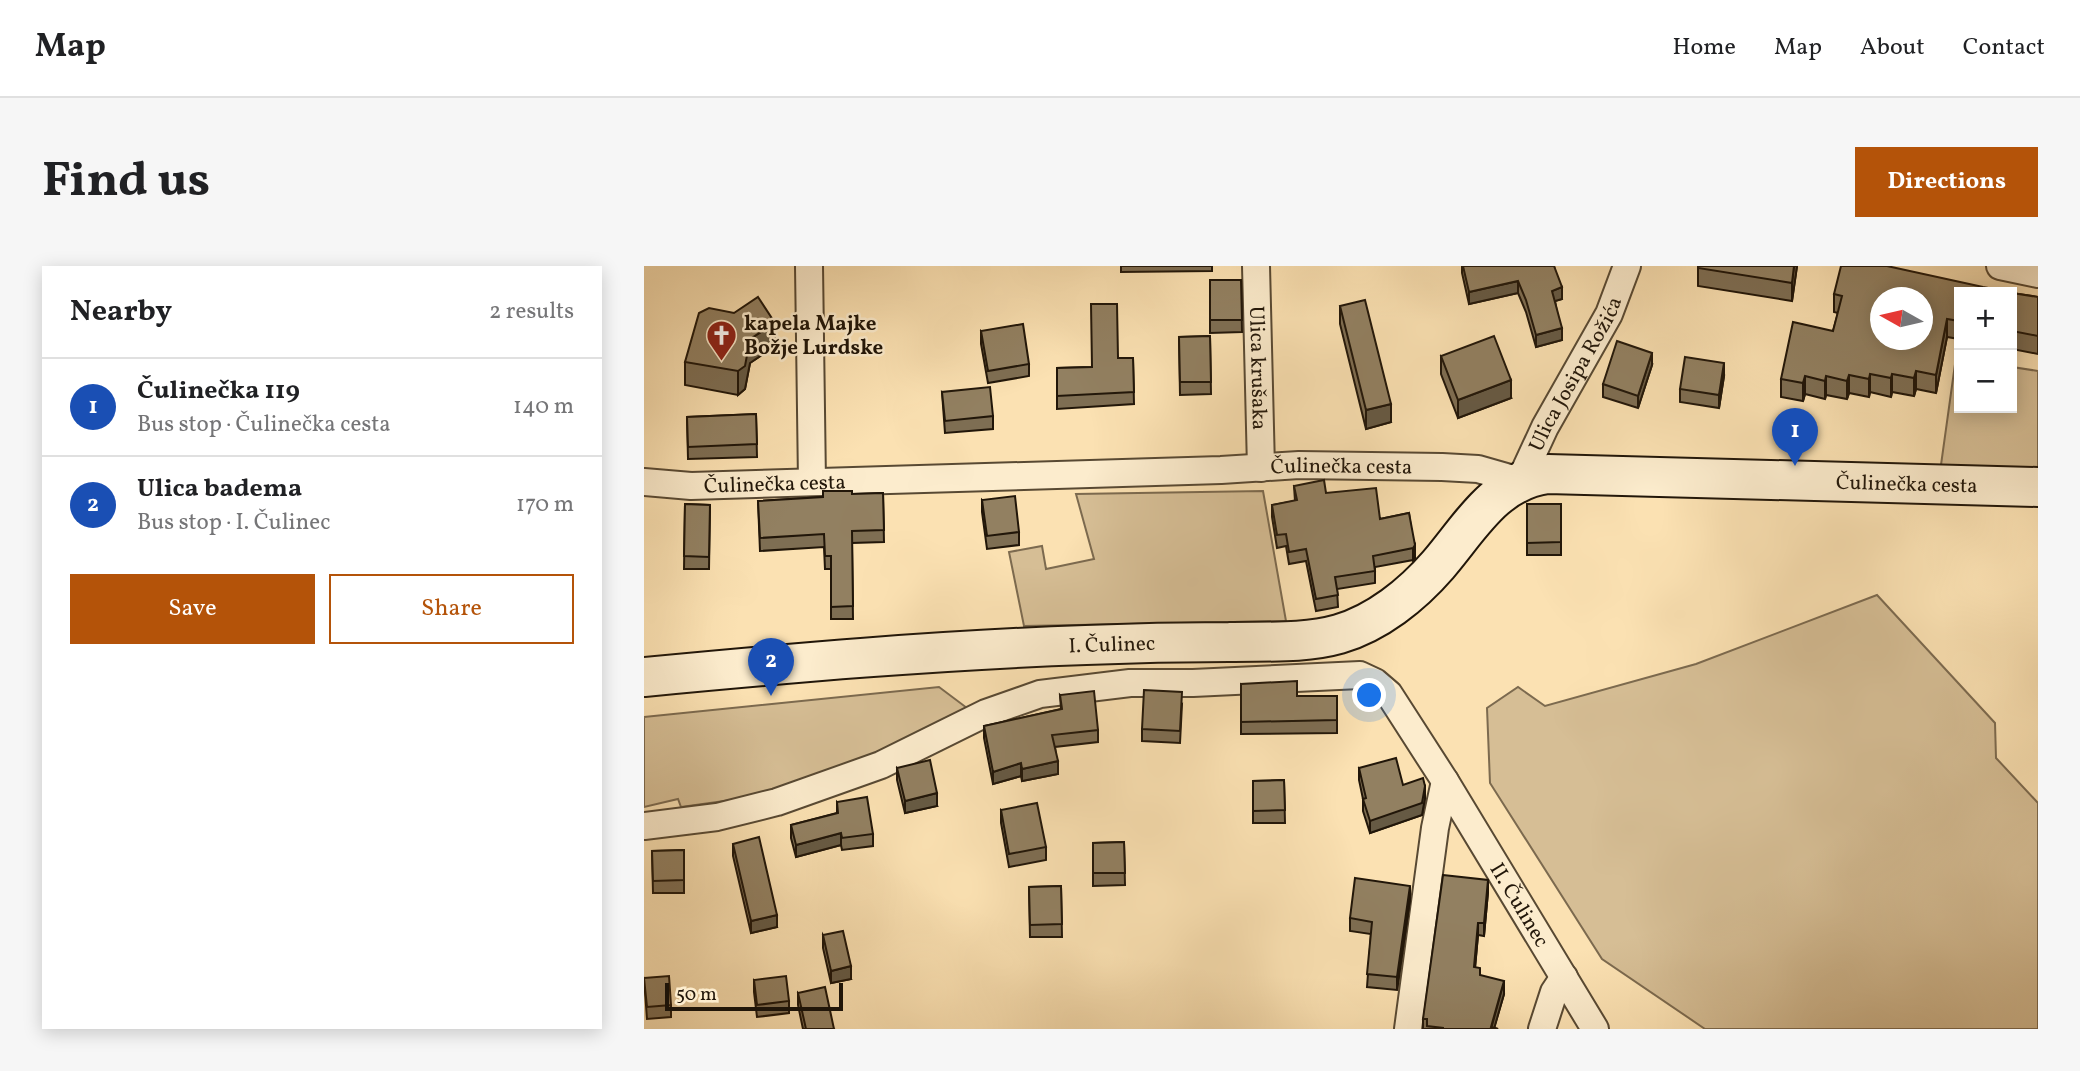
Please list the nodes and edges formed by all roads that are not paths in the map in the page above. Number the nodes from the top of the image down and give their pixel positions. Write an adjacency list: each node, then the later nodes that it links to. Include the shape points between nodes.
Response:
1 (808, 266): 9 (street)
2 (1256, 266): 6 (street, Ulica krušaka)
3 (1626, 266): 7 (street, Ulica Josipa Rožića, via 1609,314)
4 (2000, 266): 5 (street)
5 (2038, 274)
6 (1261, 468): 7 (street, Čulinečka cesta, via 1454,467); 9 (street, Čulinečka cesta)
7 (1520, 481): 10 (street, Čulinečka cesta, via 1548,474); 11 (street, I. Čulinec, via 1488,505 1408,594 1381,615 1338,634 1276,641 1025,647)
8 (644, 482): 9 (street, Čulinečka cesta, via 691,486)
9 (812, 482)
10 (2038, 487)
11 (644, 677)
12 (1375, 682): 13 (street, II. Čulinec, via 1389,694); 14 (street, I. Čulinec, via 1360,675 1130,683 1040,694 986,713 881,765 777,802 717,817)
13 (1445, 780): 15 (street, II. Čulinec); 16 (street)
14 (644, 826)
15 (1564, 977): 17 (street); 18 (street, II. Čulinec)
16 (1409, 1029)
17 (1542, 1029)
18 (1595, 1029)

